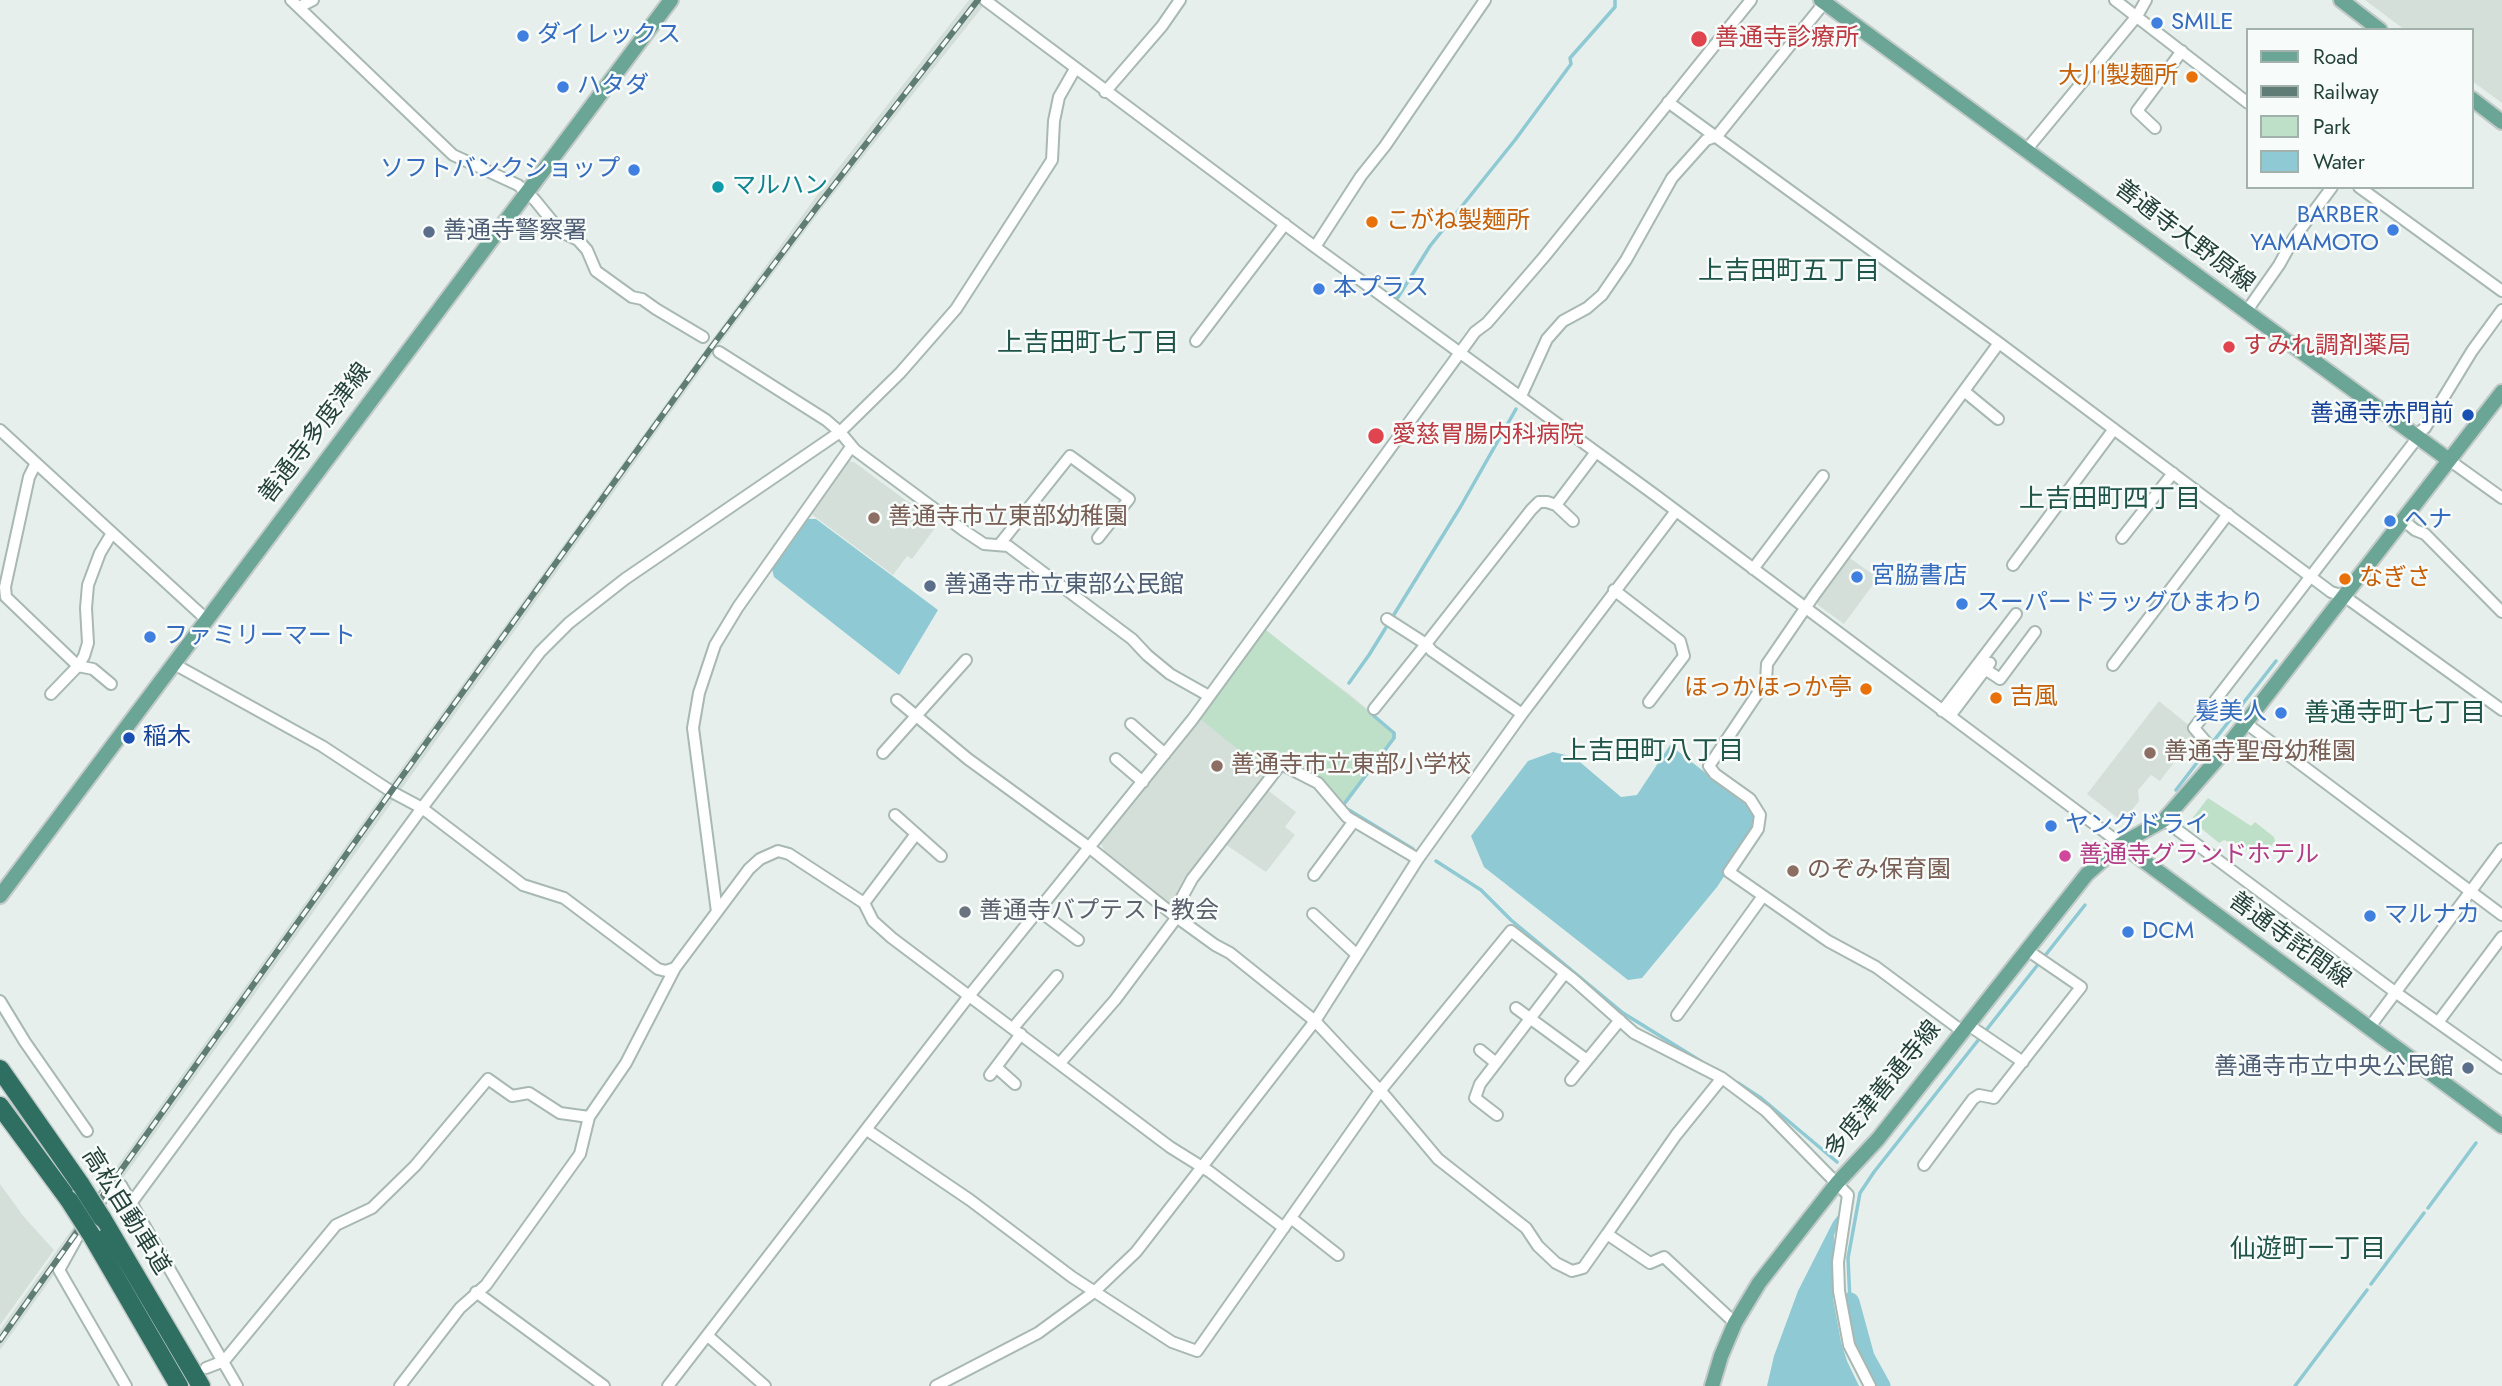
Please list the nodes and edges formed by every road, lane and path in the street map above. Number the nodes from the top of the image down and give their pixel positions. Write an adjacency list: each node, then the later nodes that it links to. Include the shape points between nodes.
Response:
1 (313, 0): 11 (street)
2 (671, 0): 26 (main road, 善通寺多度津線)
3 (985, 0): 15 (street)
4 (1180, 0): 16 (street)
5 (1485, 0): 28 (street)
6 (1751, 0): 19 (street)
7 (2115, 0): 12 (street)
8 (2146, 0): 12 (street)
9 (2341, 0): 13 (main road)
10 (1822, 1): 22 (street); 23 (main road, 善通寺大野原線)
11 (295, 4): 26 (street, via 453,155)
12 (2137, 16): 14 (street); 23 (street)
13 (2377, 28)
14 (2182, 51): 17 (street); 21 (street, via 2137,111)
15 (1075, 69): 16 (street); 43 (street, via 1059,97 1052,160 956,309)
16 (1105, 92): 27 (street)
17 (2246, 101)
18 (2474, 101): 20 (main road)
19 (1668, 102): 22 (street); 35 (street, via 1544,257)
20 (2502, 122)
21 (2155, 128)
22 (1717, 136): 34 (street); 39 (street, via 1706,140 1672,178 1602,295 1563,321 1547,339)
23 (2026, 149): 31 (main road, 善通寺大野原線)
24 (2331, 189): 31 (street)
25 (2362, 189): 29 (street)
26 (526, 192): 32 (street, via 561,232 587,250 596,271); 69 (main road, 善通寺多度津線)
27 (1285, 224): 28 (street); 33 (street)
28 (1315, 247): 35 (street)
29 (2502, 291)
30 (2502, 310): 44 (street)
31 (2246, 312): 44 (main road, 善通寺大野原線)
32 (703, 337)
33 (1196, 341)
34 (1999, 343): 37 (street); 41 (street)
35 (1461, 351): 39 (street); 79 (street)
36 (719, 352): 43 (street)
37 (1964, 391): 40 (street); 66 (street)
38 (2502, 392): 47 (main road)
39 (1521, 396): 46 (street)
40 (1998, 419)
41 (2114, 429): 49 (street); 61 (street)
42 (0, 430): 48 (street)
43 (840, 432): 45 (street); 94 (street, via 625,579 569,623 519,678)
44 (2417, 436): 47 (main road, 善通寺大野原線); 63 (street)
45 (851, 447): 60 (street, via 984,544); 110 (street, via 738,607 715,645 699,692 693,728)
46 (1597, 452): 52 (street); 53 (street)
47 (2449, 460): 51 (street); 56 (main road)
48 (36, 463): 57 (street); 76 (street, via 29,477 6,597)
49 (2173, 473): 54 (street); 59 (street)
50 (1824, 476): 62 (street)
51 (2502, 498)
52 (1556, 505): 55 (street); 72 (street, via 1539,502 1531,510)
53 (1676, 511): 62 (street); 64 (street)
54 (2228, 514): 63 (street); 75 (street)
55 (1573, 520)
56 (2403, 520): 65 (main road); 67 (street, via 2425,534)
57 (111, 533): 69 (street); 76 (street, via 88,584 88,643)
58 (1098, 538): 60 (street, via 1129,499 1070,456)
59 (2122, 538)
60 (999, 545): 79 (street, via 1008,546 1132,639 1170,674)
61 (2013, 565)
62 (1753, 569): 66 (street)
63 (2310, 576): 65 (street); 91 (street, via 2194,727)
64 (1614, 590): 81 (street, via 1680,641 1684,656); 85 (street)
65 (2344, 596): 83 (street); 88 (main road)
66 (1806, 608): 84 (street); 107 (street, via 1767,664 1766,681 1709,766 1750,799 1760,815 1758,829 1730,872)
67 (2502, 612)
68 (2016, 614): 84 (street)
69 (206, 620): 74 (main road, 善通寺多度津線)
70 (1389, 620): 72 (street)
71 (2035, 632): 84 (street, via 2000,679 1988,666)
72 (1426, 644): 82 (street); 85 (street)
73 (965, 660): 86 (street)
74 (174, 664): 94 (street, via 300,733); 106 (main road, 善通寺多度津線)
75 (2113, 665)
76 (78, 666): 77 (street, via 93,669); 78 (street)
77 (111, 684)
78 (51, 694)
79 (1209, 696): 90 (street)
80 (897, 700): 86 (street)
81 (1649, 702)
82 (1374, 709)
83 (2502, 710)
84 (1946, 713): 99 (street)
85 (1522, 714): 103 (street)
86 (916, 716): 89 (street); 100 (street)
87 (1131, 724): 90 (street)
88 (2247, 724): 91 (main road); 105 (street)
89 (883, 753)
90 (1164, 754): 93 (street)
91 (2219, 757): 96 (main road)
92 (1116, 759): 93 (street)
93 (1143, 782): 100 (street)
94 (422, 808): 118 (street, via 523,885 564,898 658,969); 155 (street)
95 (895, 815): 98 (street)
96 (2165, 820): 99 (main road); 121 (street)
97 (1354, 821): 103 (street); 104 (street); 112 (street, via 1318,783 1281,764 1192,879)
98 (916, 834): 102 (street); 108 (street)
99 (2122, 844): 117 (main road, 多度津善通寺線, via 2087,874); 130 (main road, 善通寺詫間線)
100 (1090, 848): 109 (street); 112 (street)
101 (2502, 849): 105 (street)
102 (940, 856)
103 (1418, 859): 116 (street)
104 (1314, 875)
105 (2469, 891): 113 (street); 121 (street)
106 (0, 896)
107 (1763, 896): 125 (street); 132 (street)
108 (864, 903): 110 (street, via 778,851 749,869); 122 (street, via 873,920 892,938)
109 (1038, 911): 115 (street); 122 (street)
110 (718, 912): 118 (street)
111 (1313, 914): 116 (street)
112 (1175, 915): 128 (street); 136 (street, via 1115,1000)
113 (2502, 915)
114 (2502, 937): 129 (street)
115 (1079, 940)
116 (1357, 955): 128 (street)
117 (2037, 957): 132 (main road, 多度津善通寺線); 135 (street, via 2081,987)
118 (676, 968): 146 (street, via 626,1063)
119 (1565, 973): 126 (street); 127 (street); 143 (street, via 1511,932)
120 (1057, 975): 131 (street)
121 (2395, 992): 129 (street); 130 (street)
122 (970, 996): 131 (street); 149 (street)
123 (0, 1001): 150 (street)
124 (1516, 1008): 126 (street)
125 (1678, 1015)
126 (1530, 1018): 134 (street); 137 (street)
127 (1620, 1020): 134 (street); 140 (street, via 1634,1033)
128 (1315, 1021): 143 (street); 152 (street)
129 (2439, 1021): 138 (street)
130 (2369, 1028): 148 (main road, 善通寺詫間線)
131 (1017, 1031): 136 (street); 142 (street, via 993,1071)
132 (1973, 1032): 135 (street); 154 (main road, 多度津善通寺線)
133 (1480, 1050): 137 (street)
134 (1587, 1060): 141 (street)
135 (2023, 1062): 151 (street, via 1994,1098 1979,1095 1973,1099)
136 (1060, 1063): 152 (street)
137 (1496, 1063): 145 (street, via 1475,1098)
138 (2502, 1068)
139 (0, 1069): 167 (highway, 高松自動車道, bridge, via 102,1218)
140 (1722, 1078): 154 (street, via 1766,1111); 157 (street)
141 (1571, 1080)
142 (1014, 1084)
143 (1380, 1091): 156 (street); 157 (street, via 1438,1159 1526,1228 1556,1263 1572,1271 1583,1268)
144 (0, 1107): 153 (highway, 高松自動車道)
145 (1497, 1115)
146 (589, 1117): 159 (street, via 580,1154); 163 (street, via 560,1113 529,1093 512,1096 488,1079 415,1166 372,1208 336,1225)
147 (0, 1118): 153 (highway)
148 (2502, 1126)
149 (867, 1130): 160 (street); 162 (street)
150 (87, 1131)
151 (1924, 1165)
152 (1203, 1168): 156 (street); 160 (street, via 1136,1252)
153 (54, 1178): 166 (highway, 高松自動車道, bridge)
154 (1837, 1183): 161 (main road, 多度津善通寺線, via 1759,1283); 175 (street, via 1848,1195 1838,1262 1839,1292 1849,1345)
155 (132, 1202): 163 (street); 165 (street, via 121,1185 108,1190 60,1270)
156 (1287, 1223): 158 (street); 160 (street, via 1197,1351 1172,1342)
157 (1607, 1234): 161 (street, via 1650,1264 1664,1257)
158 (1338, 1255)
159 (476, 1292): 169 (street); 170 (street)
160 (1094, 1292): 173 (street, via 1038,1333)
161 (1735, 1323): 174 (main road, 多度津善通寺線)
162 (708, 1336): 171 (street); 172 (street)
163 (224, 1361): 164 (street); 168 (street)
164 (206, 1368)
165 (126, 1386)
166 (178, 1386)
167 (201, 1386)
168 (237, 1386)
169 (400, 1386)
170 (604, 1386)
171 (668, 1386)
172 (765, 1386)
173 (936, 1386)
174 (1712, 1386)
175 (1870, 1386)

